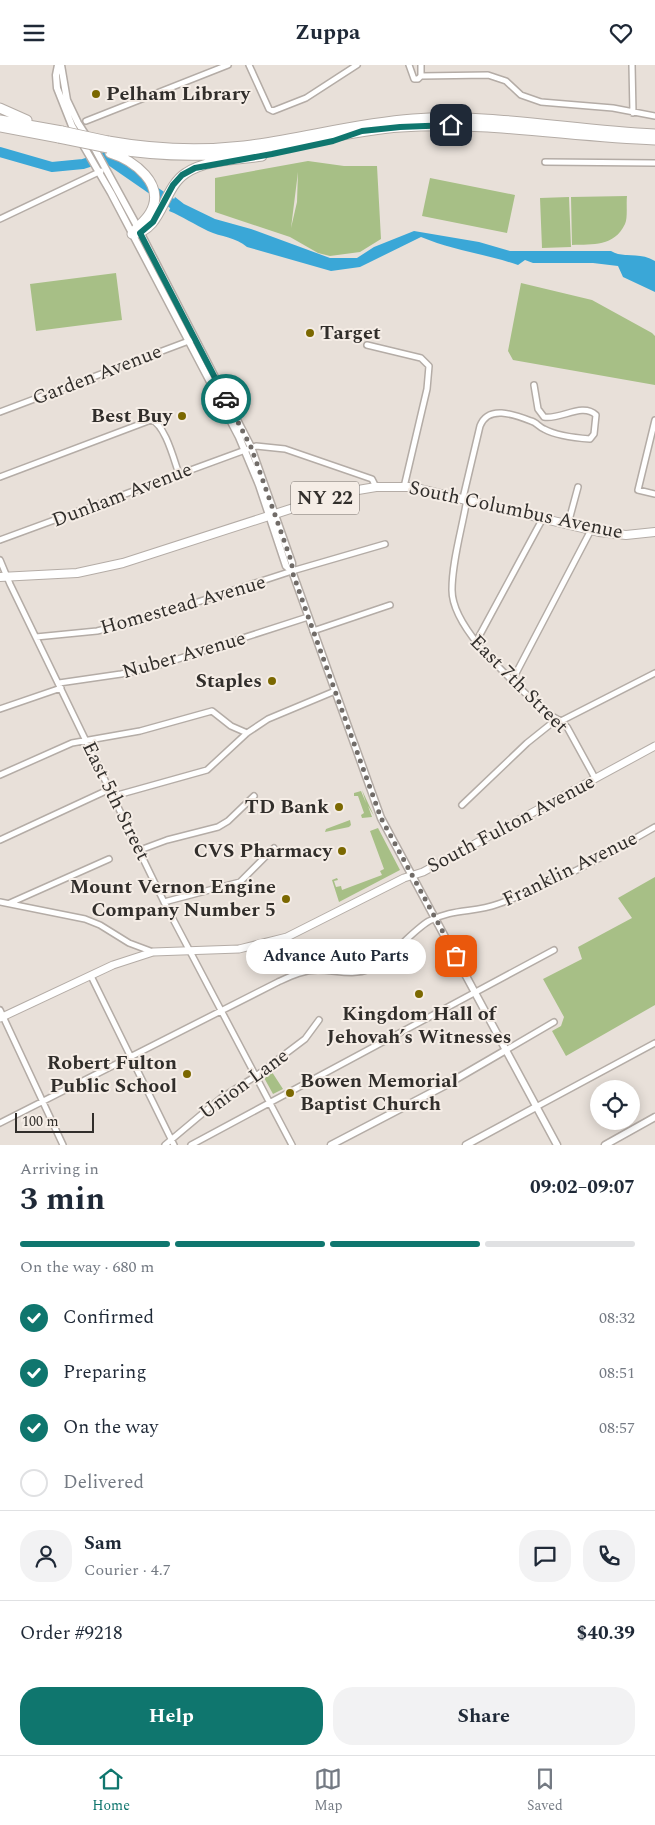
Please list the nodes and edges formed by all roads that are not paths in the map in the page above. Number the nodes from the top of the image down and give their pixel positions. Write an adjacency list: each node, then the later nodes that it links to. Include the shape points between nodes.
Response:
1 (60, 65): 23 (street, via 67,100 96,151); 23 (street, via 56,75 60,100 87,152)
2 (228, 65): 13 (street)
3 (250, 65): 4 (street, via 269,109 273,111 306,98)
4 (357, 65)
5 (409, 65): 8 (street, via 414,79)
6 (421, 65): 8 (street)
7 (632, 65): 10 (street)
8 (421, 76): 10 (street, via 488,75 506,81 521,95 542,102)
9 (0, 108): 15 (highway)
10 (633, 113): 11 (street)
11 (655, 116)
12 (0, 120): 15 (highway)
13 (86, 121)
14 (0, 127): 18 (highway)
15 (51, 129): 18 (highway)
16 (354, 133): 19 (highway, via 400,127 467,125); 20 (highway, via 214,155 154,154); 24 (highway, via 333,141 199,167 182,175)
17 (655, 133): 20 (highway, via 445,118 369,123 226,148)
18 (61, 135): 20 (highway, bridge)
19 (655, 140)
20 (107, 147): 24 (highway, via 131,161 147,176 153,193)
21 (545, 161): 22 (street)
22 (655, 163)
23 (101, 170): 25 (street); 26 (street); 26 (street)
24 (154, 213): 26 (highway, via 148,228)
25 (0, 219)
26 (136, 231): 27 (street)
27 (191, 340): 30 (street, Garden Avenue); 32 (street)
28 (366, 345): 36 (street, via 421,358 429,367 427,389)
29 (534, 385): 39 (street, East 7th Street, via 538,409 544,417 591,411 596,415 594,434 590,439 544,430 532,421 489,413 480,426)
30 (0, 412)
31 (655, 420): 38 (street, via 638,490)
32 (248, 448): 33 (street, Dunham Avenue); 35 (street, via 285,449 372,479); 40 (street)
33 (179, 474): 34 (street, via 163,431 151,420); 45 (street, Dunham Avenue)
34 (0, 477)
35 (376, 487): 36 (main road, South Columbus Avenue / NY 22); 40 (main road, South Columbus Avenue / NY 22, via 340,493)
36 (404, 487): 39 (main road, South Columbus Avenue / NY 22)
37 (578, 487): 42 (street)
38 (655, 494)
39 (465, 499): 41 (main road, South Columbus Avenue / NY 22); 54 (street, East 7th Street, via 452,591 457,616)
40 (272, 515): 48 (street, via 286,566); 49 (main road, South Columbus Avenue / NY 22, via 116,565 77,573)
41 (543, 518): 42 (main road, South Columbus Avenue / NY 22); 54 (street)
42 (568, 524): 43 (main road, South Columbus Avenue / NY 22)
43 (591, 530): 44 (main road, South Columbus Avenue / NY 22, via 626,535); 56 (street)
44 (655, 533)
45 (0, 540)
46 (385, 545): 48 (street, Homestead Avenue)
47 (0, 560): 49 (street, East 5th Street)
48 (292, 571): 51 (street); 53 (street, Homestead Avenue, via 146,619 97,631)
49 (3, 577): 53 (street, East 5th Street)
50 (390, 605): 52 (street)
51 (308, 617): 52 (street); 57 (street, Nuber Avenue, via 150,668)
52 (313, 631): 58 (street)
53 (36, 637): 57 (street, East 5th Street)
54 (476, 641): 56 (street, East 7th Street)
55 (655, 673): 60 (street)
56 (513, 679): 60 (street, East 7th Street, via 546,713)
57 (60, 686): 59 (street, Nuber Avenue); 62 (street, East 5th Street)
58 (335, 691): 61 (street, via 268,719); 75 (street, via 381,818)
59 (0, 709)
60 (559, 720): 65 (street, East 7th Street); 69 (street, via 527,743)
61 (247, 733): 62 (street, via 231,726 212,711 140,731); 67 (street, via 207,770)
62 (86, 740): 64 (street); 66 (street, East 5th Street)
63 (655, 746): 65 (main road, South Fulton Avenue)
64 (0, 775)
65 (595, 778): 75 (main road, South Fulton Avenue)
66 (110, 789): 67 (street, East 5th Street); 71 (street)
67 (114, 796): 73 (street, East 5th Street)
68 (254, 796): 73 (street, via 228,821 212,829)
69 (462, 805)
70 (655, 827): 79 (street, Franklin Avenue, via 587,865 518,897 478,909 456,910)
71 (0, 840)
72 (274, 848): 77 (street, via 240,883)
73 (140, 850): 77 (street, East 5th Street)
74 (109, 859): 78 (street)
75 (413, 875): 79 (street); 81 (main road, South Fulton Avenue, via 276,941 239,949)
76 (0, 902): 78 (street)
77 (164, 902): 81 (street, East 5th Street)
78 (10, 903): 82 (street, via 92,922 128,943)
79 (436, 918): 84 (street); 85 (street, Franklin Avenue, via 370,969 348,973 317,970 300,973)
80 (554, 949): 84 (street)
81 (189, 950): 82 (main road, South Fulton Avenue); 85 (street, East 5th Street)
82 (153, 952): 83 (main road, South Fulton Avenue)
83 (91, 976): 86 (main road, South Fulton Avenue); 91 (street)
84 (475, 992): 90 (street); 94 (street)
85 (221, 1011): 91 (street, Franklin Avenue); 92 (street, East 5th Street)
86 (1, 1015): 93 (street)
87 (319, 1020): 92 (street, Union Lane, via 305,1039)
88 (554, 1022): 90 (street)
89 (655, 1043): 95 (street)
90 (506, 1049): 95 (street); 103 (street, via 444,1086)
91 (130, 1059): 93 (street, Franklin Avenue); 98 (street)
92 (256, 1076): 94 (street, East 5th Street); 98 (street, Union Lane, via 221,1098)
93 (43, 1102): 97 (street, Franklin Avenue); 99 (street)
94 (270, 1103): 101 (street); 102 (street, East 5th Street)
95 (536, 1107): 104 (street); 105 (street)
96 (655, 1117): 106 (street)
97 (0, 1123)
98 (172, 1142): 100 (street, Union Lane)
99 (63, 1145)
100 (166, 1145)
101 (191, 1145)
102 (292, 1145)
103 (331, 1145)
104 (466, 1145)
105 (557, 1145)
106 (605, 1145)

